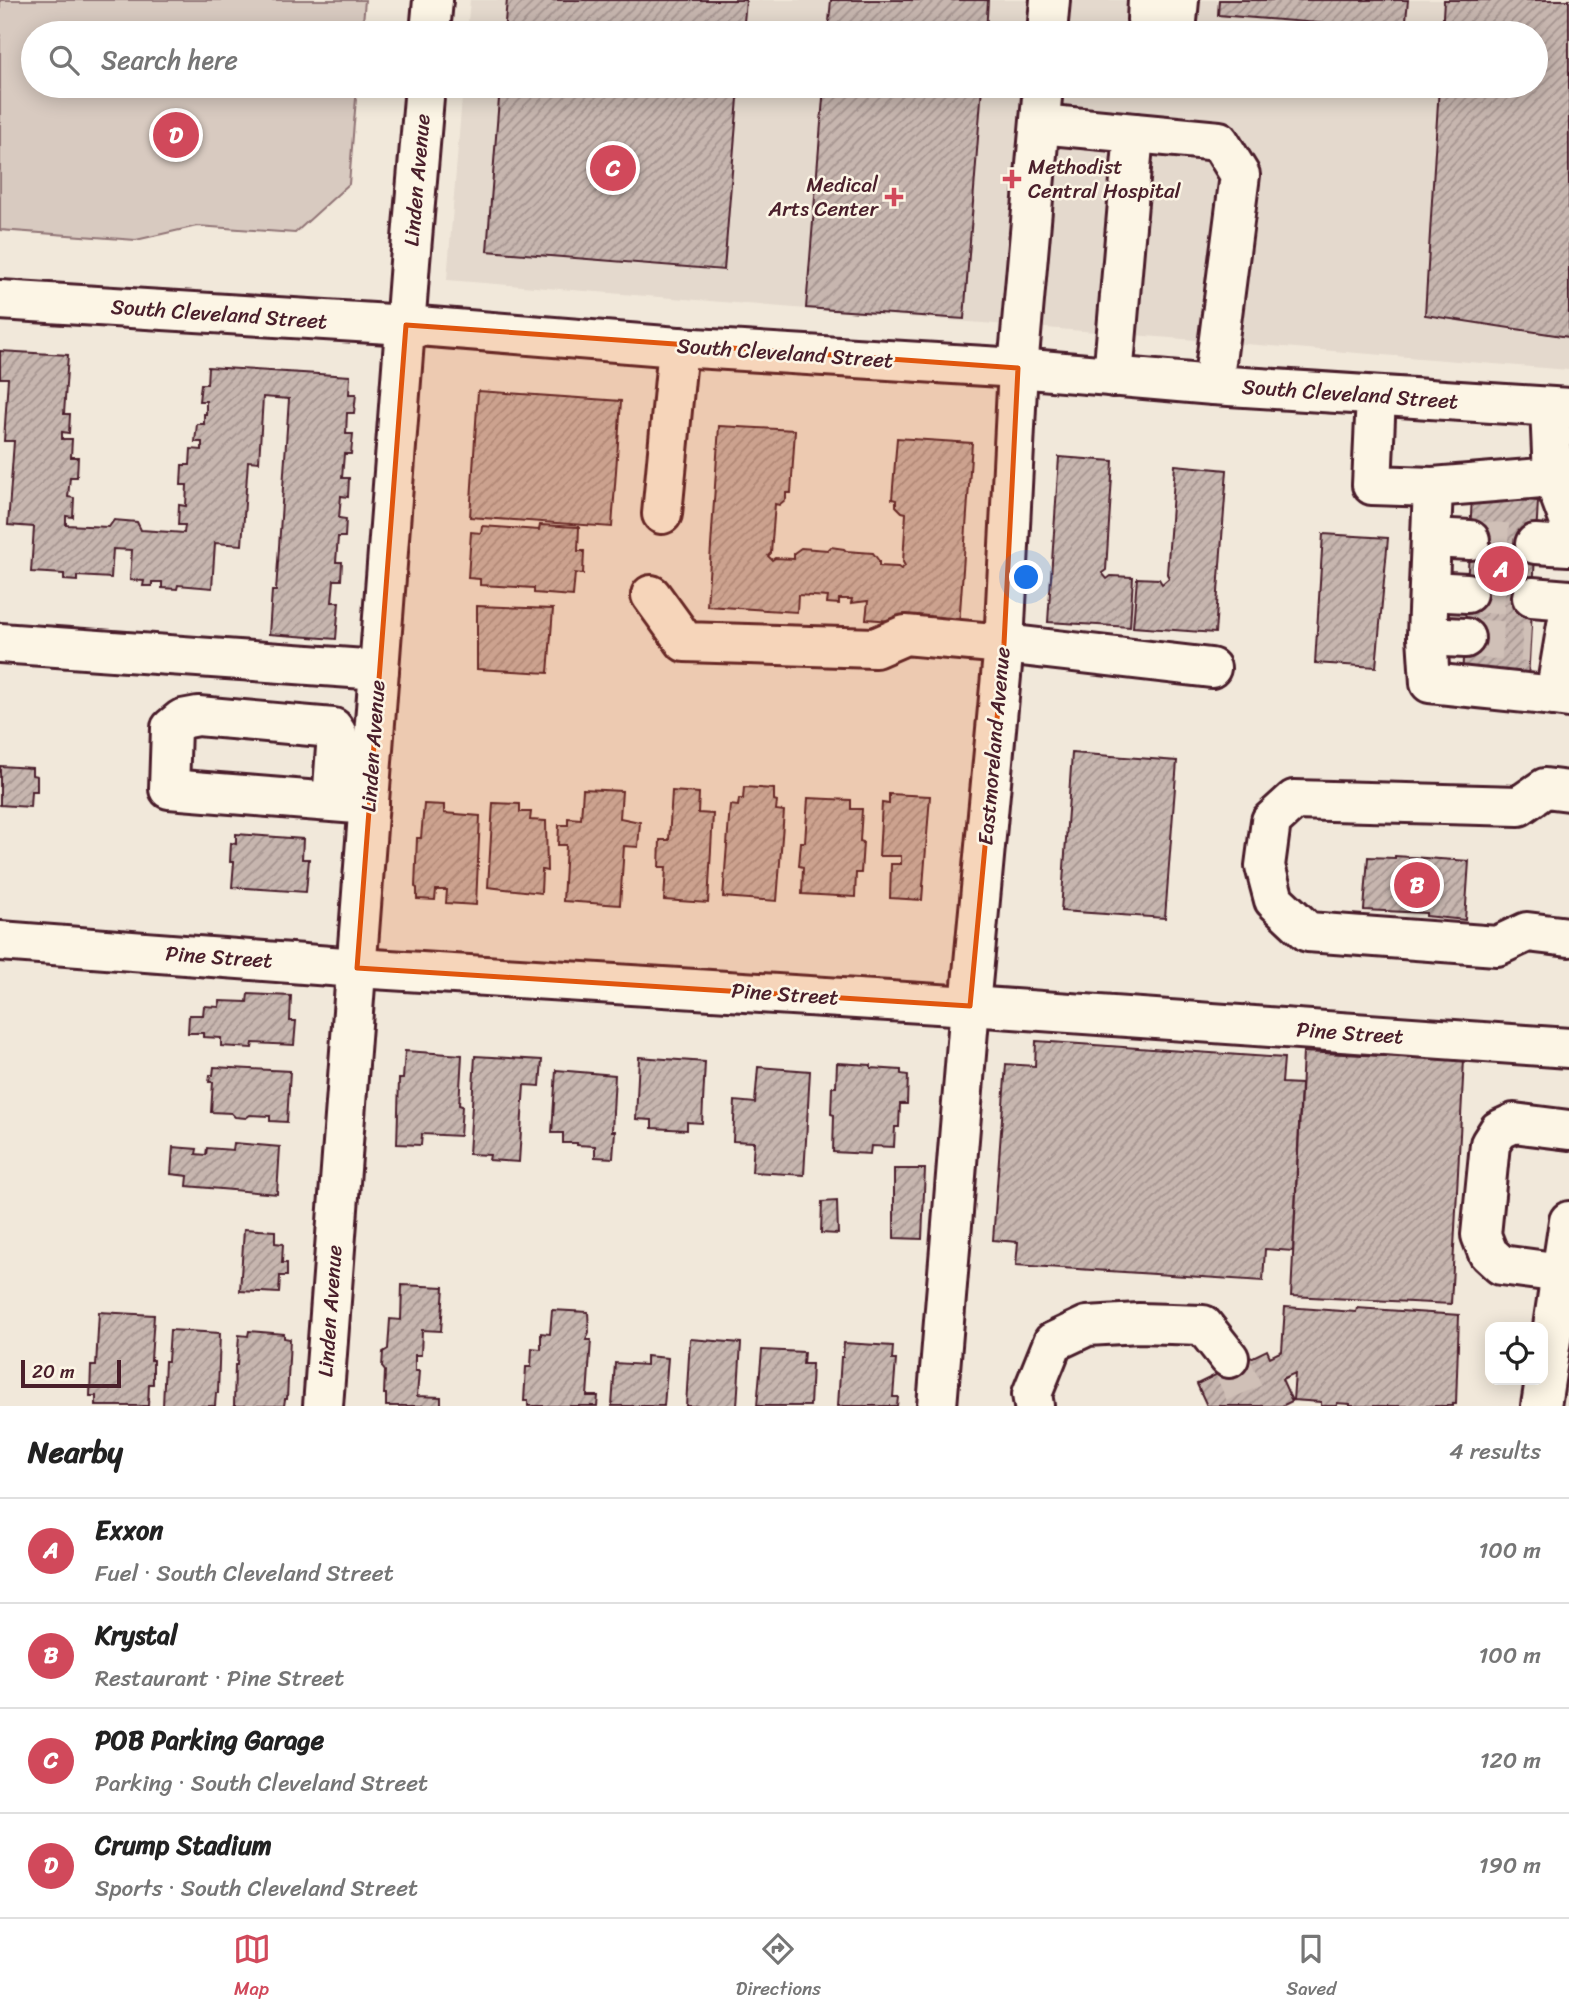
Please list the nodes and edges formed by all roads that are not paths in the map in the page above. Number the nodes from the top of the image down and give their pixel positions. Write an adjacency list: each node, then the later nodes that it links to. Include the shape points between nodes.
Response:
1 (433, 0): 5 (street)
2 (1050, 0): 6 (street)
3 (1149, 0): 7 (street)
4 (1179, 0): 8 (street)
5 (431, 21)
6 (1048, 21)
7 (1147, 21)
8 (1177, 21)
9 (424, 98): 14 (street, Linden Avenue)
10 (1042, 98): 11 (street, Eastmoreland Avenue)
11 (1040, 124): 12 (street); 16 (street, Eastmoreland Avenue)
12 (1133, 133): 17 (street); 18 (street, via 1219,141 1240,175)
13 (0, 300): 14 (street, South Cleveland Street)
14 (405, 325): 15 (street, South Cleveland Street); 36 (street, Linden Avenue)
15 (678, 347): 16 (street, South Cleveland Street); 23 (street)
16 (1018, 368): 17 (street, South Cleveland Street); 34 (street, Eastmoreland Avenue)
17 (1113, 377): 18 (street, South Cleveland Street)
18 (1213, 385): 19 (street, South Cleveland Street)
19 (1376, 396): 20 (street, South Cleveland Street); 22 (street, via 1372,485)
20 (1559, 408): 21 (street)
21 (1553, 477): 22 (street); 24 (street)
22 (1433, 487): 25 (street)
23 (662, 514)
24 (1569, 520)
25 (1431, 538): 26 (street); 27 (street)
26 (1470, 540)
27 (1429, 591): 28 (street); 31 (street)
28 (1467, 593)
29 (651, 595): 34 (street, via 685,642 875,648 905,635)
30 (1554, 633): 37 (street)
31 (1427, 636): 32 (street); 37 (street, via 1430,683)
32 (1465, 638)
33 (0, 643): 36 (street)
34 (1004, 644): 35 (street); 44 (street, Eastmoreland Avenue)
35 (1211, 668)
36 (379, 670): 40 (street, Linden Avenue)
37 (1562, 697)
38 (1569, 791): 41 (street, via 1545,789 1519,806 1294,800 1271,821 1265,866 1274,900 1308,932 1497,946 1527,932)
39 (332, 802): 40 (street)
40 (369, 805): 43 (street, Linden Avenue)
41 (1569, 937)
42 (0, 941): 43 (street, Pine Street)
43 (357, 968): 44 (street, Pine Street); 51 (street, Linden Avenue)
44 (970, 1006): 45 (street, Pine Street); 52 (street, Eastmoreland Avenue)
45 (1569, 1048)
46 (1569, 1130): 48 (street, via 1514,1123 1499,1130 1490,1144 1481,1235 1488,1253 1501,1265)
47 (1569, 1221): 48 (street)
48 (1562, 1273): 50 (street)
49 (1229, 1358): 53 (street, via 1203,1325 1087,1326 1053,1342 1032,1394)
50 (1558, 1369): 54 (street)
51 (323, 1406)
52 (937, 1406)
53 (1034, 1406)
54 (1541, 1406)

